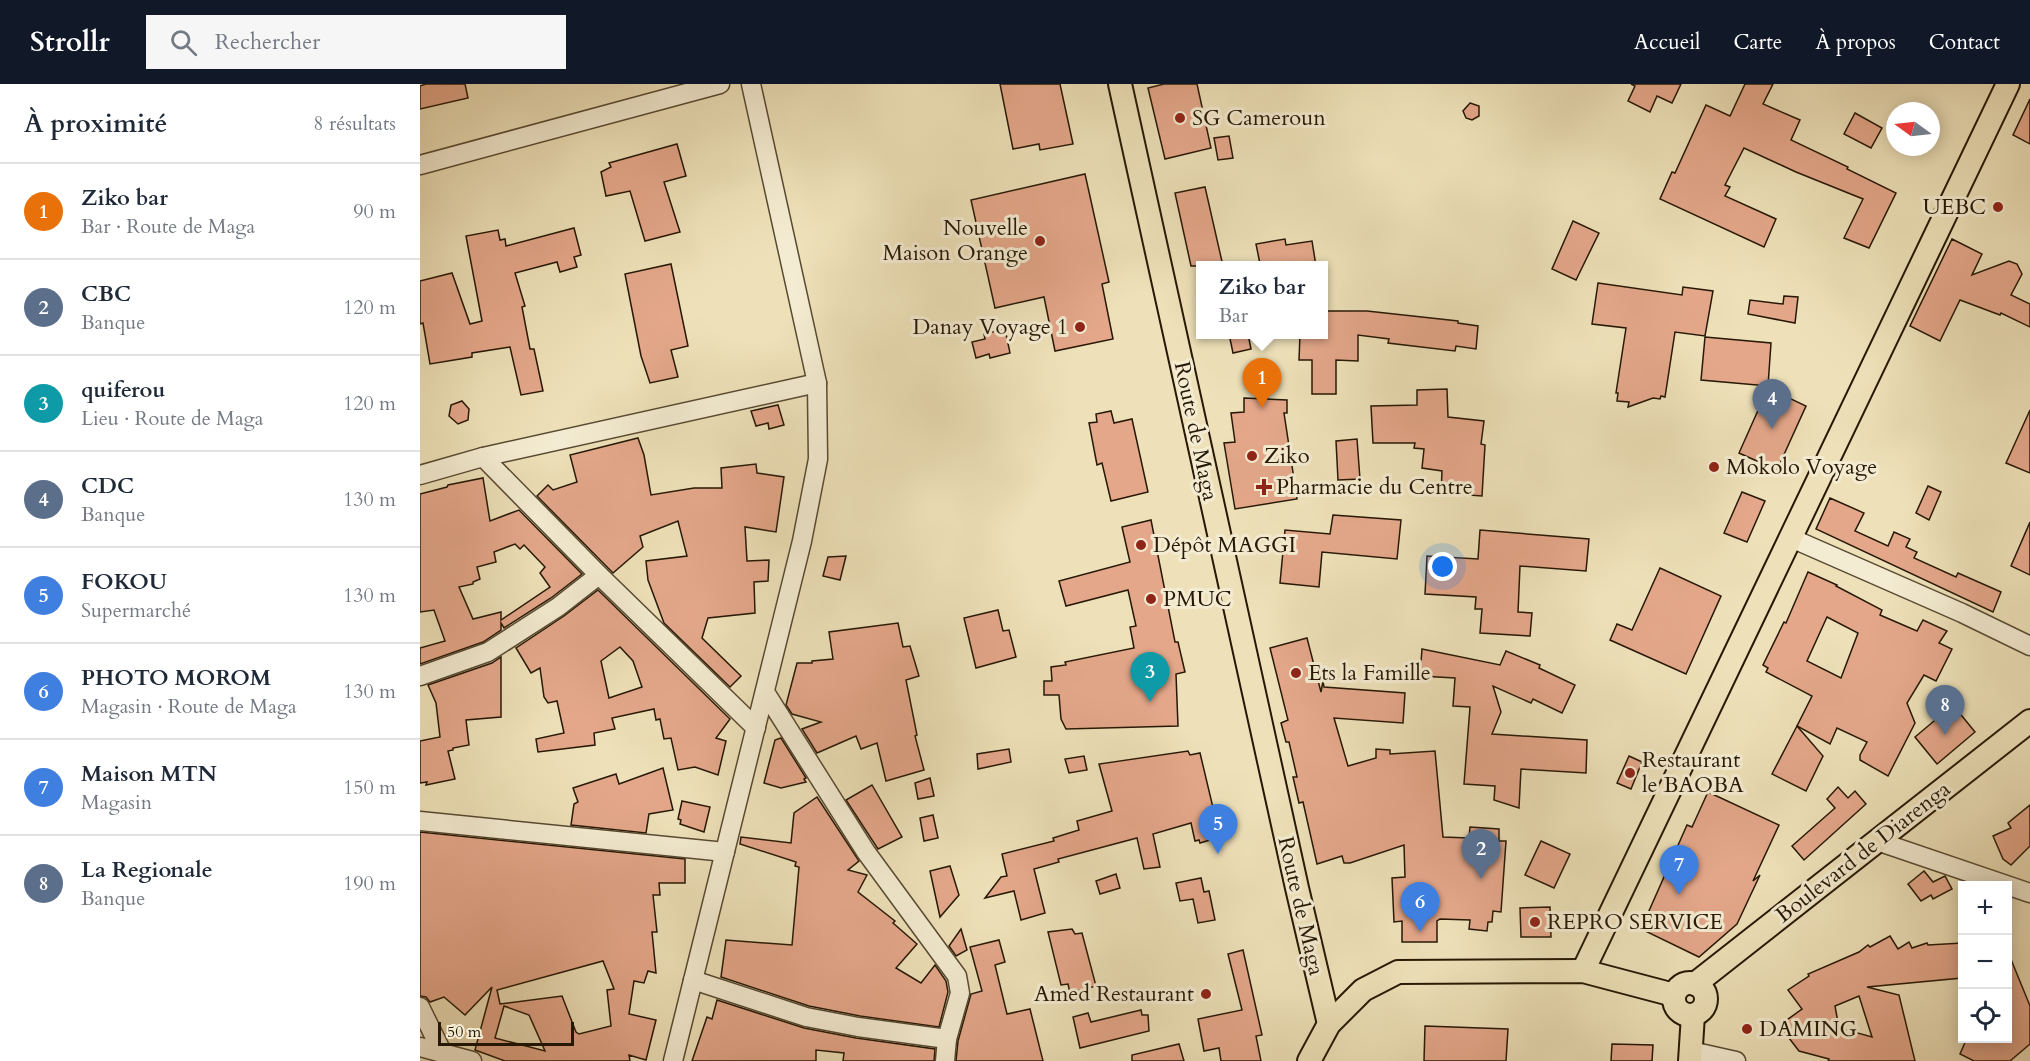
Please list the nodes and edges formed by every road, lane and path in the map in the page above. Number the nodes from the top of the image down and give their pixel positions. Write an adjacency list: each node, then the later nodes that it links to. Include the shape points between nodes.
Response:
1 (720, 84): 5 (street)
2 (751, 84): 6 (street)
3 (1120, 84): 26 (main road, Route de Maga)
4 (2008, 84): 9 (main road)
5 (420, 165)
6 (817, 384): 7 (street); 13 (street, via 818,459)
7 (483, 457): 8 (street); 10 (street)
8 (420, 474)
9 (1791, 538): 11 (street); 20 (main road)
10 (599, 575): 12 (street, via 488,652); 15 (street)
11 (2030, 646)
12 (420, 676)
13 (765, 692): 15 (street); 27 (street, via 866,852 957,976 960,993)
14 (2030, 721): 17 (main road, Boulevard de Diarenga)
15 (756, 728): 18 (street)
16 (420, 821): 18 (street)
17 (1877, 841): 19 (street); 22 (main road, Boulevard de Diarenga)
18 (725, 852): 21 (street)
19 (2030, 893)
20 (1583, 971): 23 (main road); 26 (main road, via 1398,972 1363,990)
21 (693, 980): 27 (street, via 806,1017); 32 (street)
22 (1695, 984): 23 (main road, via 1682,985); 25 (main road, via 1705,994 1705,1003)
23 (1674, 995): 25 (main road, via 1676,1009)
24 (420, 1007): 30 (street)
25 (1692, 1015): 29 (main road)
26 (1329, 1024): 34 (main road)
27 (947, 1039): 33 (street)
28 (420, 1047): 30 (street)
29 (1691, 1056): 35 (street)
30 (445, 1057): 31 (street)
31 (472, 1061)
32 (673, 1061)
33 (945, 1061)
34 (1309, 1061)
35 (1736, 1061)

